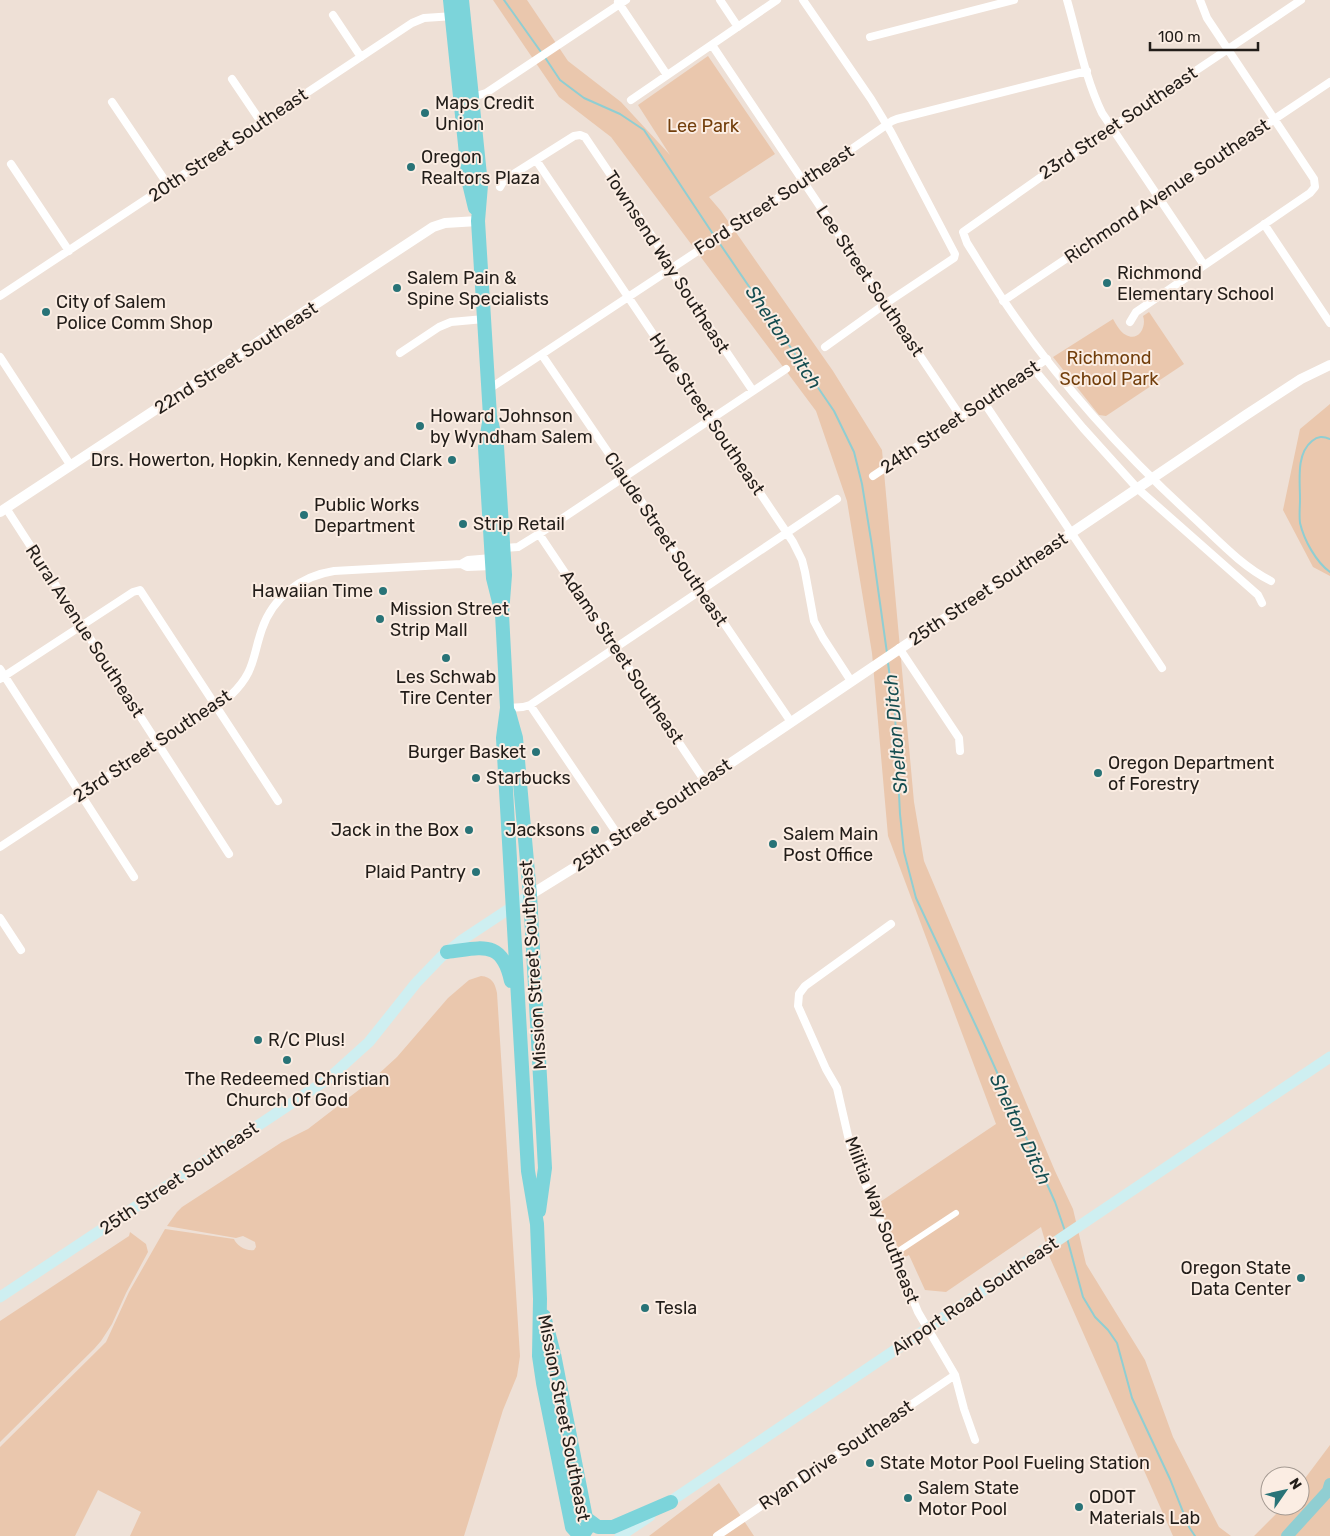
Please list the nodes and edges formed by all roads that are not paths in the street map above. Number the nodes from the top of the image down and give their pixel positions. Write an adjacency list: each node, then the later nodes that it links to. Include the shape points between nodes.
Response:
1 (450, 0): 12 (highway, Mission Street Southeast)
2 (462, 0): 12 (highway, Mission Street Southeast)
3 (720, 0): 13 (street)
4 (777, 0): 13 (street)
5 (803, 0): 27 (street)
6 (1014, 0): 14 (street)
7 (1067, 0): 18 (street)
8 (1200, 0): 16 (street, via 1207,18)
9 (1301, 0): 16 (street, 23rd Street Southeast)
10 (621, 1): 19 (street); 22 (street, via 486,93)
11 (333, 15): 17 (street)
12 (457, 15): 17 (street, 20th Street Southeast, via 417,20); 22 (highway, Mission Street Southeast)
13 (738, 27): 15 (street)
14 (870, 37)
15 (712, 45): 19 (street); 31 (street, Lee Street Southeast)
16 (1227, 49): 25 (street); 28 (street, 23rd Street Southeast)
17 (361, 57): 26 (street, 20th Street Southeast)
18 (1087, 71): 27 (street, Ford Street Southeast, via 898,119); 28 (street, via 1102,113)
19 (667, 75): 23 (street)
20 (232, 79): 26 (street)
21 (1330, 82): 25 (street, Richmond Avenue Southeast)
22 (466, 98): 35 (highway, Mission Street Southeast, via 481,185)
23 (631, 100)
24 (112, 102): 32 (street)
25 (1274, 120): 34 (street, Richmond Avenue Southeast); 36 (street, via 1314,179 1315,187)
26 (261, 122): 32 (street, 20th Street Southeast)
27 (886, 125): 31 (street, Ford Street Southeast); 43 (street, via 955,256)
28 (1112, 127): 34 (street); 42 (street, 23rd Street Southeast, via 963,232)
29 (536, 160): 33 (street, via 504,180); 39 (street, Townsend Way Southeast, via 574,136 580,135 588,141); 41 (street, Hyde Street Southeast)
30 (11, 164): 37 (street)
31 (803, 181): 39 (street, Ford Street Southeast); 43 (street, Lee Street Southeast)
32 (168, 185): 37 (street, 20th Street Southeast)
33 (500, 187)
34 (1159, 197): 38 (street); 42 (street, Richmond Avenue Southeast)
35 (478, 221): 44 (highway, Mission Street Southeast); 61 (street, 22nd Street Southeast, via 433,227)
36 (1264, 224): 38 (street); 46 (street)
37 (69, 250): 40 (street, 20th Street Southeast)
38 (1204, 265): 45 (street, via 1136,312)
39 (672, 268): 41 (street, Ford Street Southeast); 56 (street, Townsend Way Southeast)
40 (0, 296)
41 (628, 296): 49 (street, Ford Street Southeast); 60 (street, Hyde Street Southeast)
42 (1003, 300): 51 (street)
43 (885, 304): 47 (street); 59 (street, Lee Street Southeast)
44 (484, 319): 48 (street, via 451,322); 55 (highway, Mission Street Southeast)
45 (1130, 322)
46 (1330, 323)
47 (825, 347)
48 (400, 352)
49 (542, 355): 55 (street, Ford Street Southeast); 63 (street, Claude Street Southeast)
50 (0, 357): 61 (street)
51 (1047, 359): 53 (street, 24th Street Southeast); 64 (street, via 1100,424)
52 (1330, 365): 64 (street, 25th Street Southeast, via 1301,379)
53 (1033, 368): 57 (street, 24th Street Southeast); 65 (street)
54 (786, 369): 56 (street)
55 (488, 389): 58 (highway, Mission Street Southeast)
56 (753, 391): 60 (street)
57 (983, 402): 59 (street, 24th Street Southeast); 70 (street)
58 (490, 416): 68 (highway, Mission Street Southeast, via 485,447); 72 (highway, Mission Street Southeast, via 498,446)
59 (961, 417): 62 (street, 24th Street Southeast)
60 (711, 419): 63 (street); 69 (street, Hyde Street Southeast)
61 (71, 466): 67 (street, 22nd Street Southeast)
62 (873, 476)
63 (624, 477): 71 (street); 75 (street, Claude Street Southeast)
64 (1152, 479): 65 (street, 25th Street Southeast); 74 (street, via 1255,573)
65 (1138, 488): 70 (street, 25th Street Southeast); 76 (street, via 1258,595)
66 (837, 499): 69 (street)
67 (3, 510): 78 (street, Rural Avenue Southeast)
68 (490, 515): 72 (highway, via 498,544); 73 (highway, Mission Street Southeast)
69 (786, 532): 75 (street); 83 (street, Hyde Street Southeast, via 802,560 814,621)
70 (1072, 533): 80 (street, 25th Street Southeast); 81 (street)
71 (539, 534): 72 (street, via 518,547); 79 (street, Adams Street Southeast)
72 (504, 548): 77 (highway, Mission Street Southeast)
73 (492, 562): 77 (highway, Mission Street Southeast); 84 (street, 23rd Street Southeast, via 468,560 461,564 334,572 300,583 281,597 266,619 245,678)
74 (1271, 581)
75 (700, 590): 79 (street); 87 (street, Claude Street Southeast)
76 (1262, 603)
77 (502, 614): 86 (highway, Mission Street Southeast)
78 (82, 625): 82 (street); 84 (street, via 140,590); 88 (street, Rural Avenue Southeast)
79 (615, 647): 85 (street); 90 (street, Adams Street Southeast)
80 (899, 648): 83 (street, 25th Street Southeast); 89 (street, via 959,738)
81 (1162, 668)
82 (2, 674): 91 (street)
83 (851, 681): 87 (street, 25th Street Southeast)
84 (216, 705): 88 (street, 23rd Street Southeast); 92 (street)
85 (530, 705): 86 (street); 93 (street)
86 (507, 708): 97 (highway, Mission Street Southeast, via 516,738); 98 (highway, Mission Street Southeast, via 503,738)
87 (791, 722): 90 (street, 25th Street Southeast)
88 (157, 743): 91 (street, 23rd Street Southeast); 95 (street, Rural Avenue Southeast)
89 (960, 751)
90 (704, 780): 93 (street, 25th Street Southeast)
91 (81, 794): 94 (street, 23rd Street Southeast); 96 (street)
92 (278, 801)
93 (620, 838): 97 (street, 25th Street Southeast)
94 (0, 847)
95 (229, 854)
96 (134, 877)
97 (530, 895): 98 (main road, 25th Street Southeast); 106 (highway, Mission Street Southeast, via 545,1168)
98 (513, 906): 102 (main road, 25th Street Southeast); 103 (highway, Mission Street Southeast)
99 (0, 918): 101 (street)
100 (891, 924): 107 (street, Militia Way Southeast, via 805,986 799,994 798,1006 837,1088 851,1149)
101 (20, 950)
102 (447, 952): 103 (highway, via 481,948 495,950 503,956 508,965); 108 (main road, 25th Street Southeast, via 416,983 374,1038 337,1072)
103 (518, 1019): 106 (highway, Mission Street Southeast, via 528,1171)
104 (1330, 1057): 110 (main road, Airport Road Southeast)
105 (956, 1213): 107 (street)
106 (537, 1224): 109 (highway, Mission Street Southeast)
107 (894, 1252): 110 (street, Militia Way Southeast)
108 (0, 1297)
109 (540, 1298): 114 (highway, Mission Street Southeast); 115 (highway, Mission Street Southeast, via 539,1356 543,1383 572,1527)
110 (927, 1327): 111 (street, Militia Way Southeast); 113 (main road, Airport Road Southeast)
111 (955, 1375): 112 (street, Militia Way Southeast); 117 (street, Ryan Drive Southeast)
112 (975, 1440)
113 (671, 1502): 114 (highway, via 613,1527 598,1527); 116 (main road, Airport Road Southeast)
114 (586, 1518): 115 (highway, Mission Street Southeast, via 588,1527)
115 (581, 1536)
116 (620, 1536)
117 (717, 1536)

